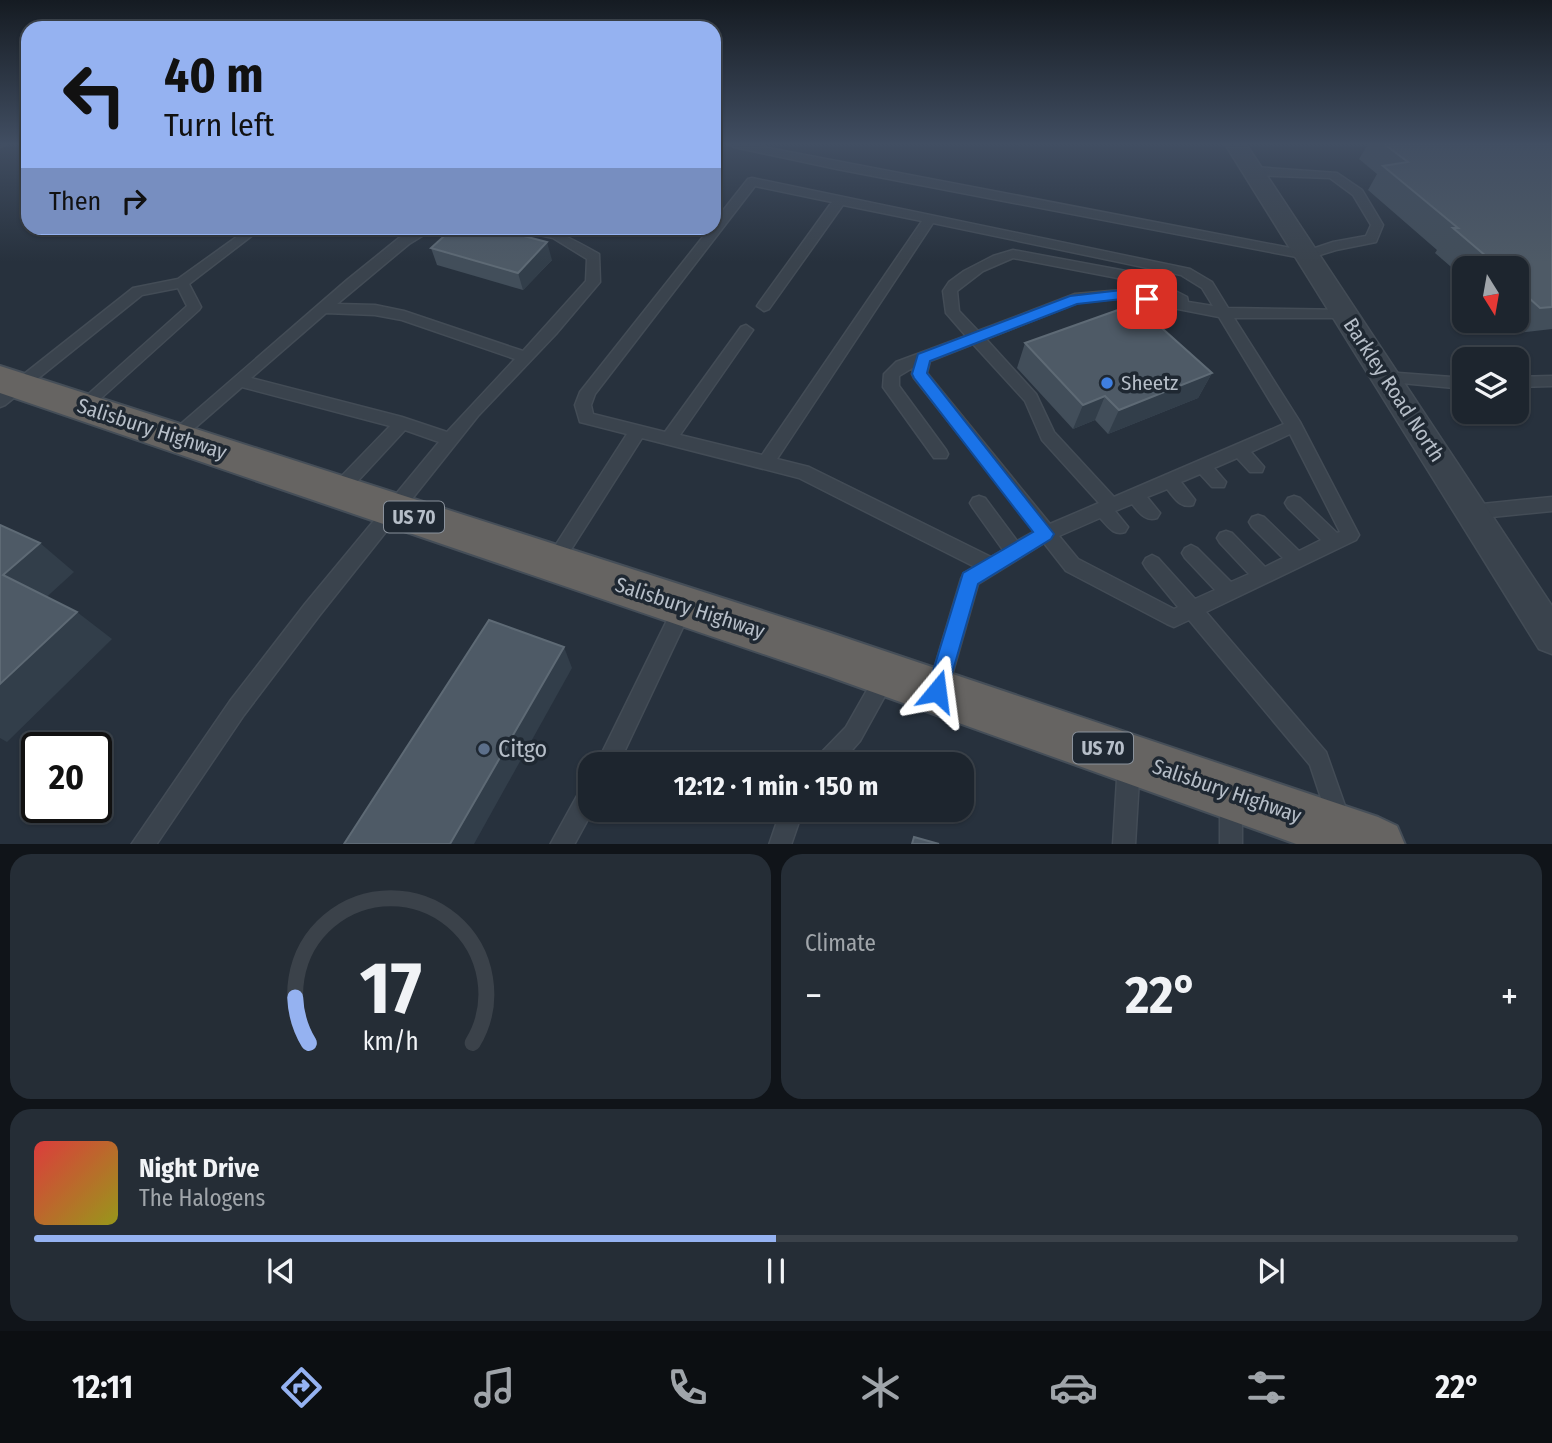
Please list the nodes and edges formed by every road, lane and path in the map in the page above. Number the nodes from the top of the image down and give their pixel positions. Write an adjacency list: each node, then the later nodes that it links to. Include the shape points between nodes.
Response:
1 (750, 183): 8 (lane)
2 (763, 183): 6 (lane)
3 (926, 183): 13 (lane)
4 (1262, 183): 13 (street, Barkley Road North)
5 (1344, 183): 13 (lane, via 1358,193 1377,225 1371,239)
6 (840, 200): 7 (lane); 15 (lane)
7 (929, 218): 18 (lane, via 1185,272 1207,285); 39 (lane)
8 (721, 221)
9 (247, 235): 14 (lane)
10 (416, 235): 16 (lane)
11 (557, 235): 22 (lane, via 594,257 593,282)
12 (710, 235): 33 (lane, via 588,392 583,405 586,418)
13 (1307, 255): 19 (street, Barkley Road North)
14 (182, 283): 29 (lane, via 138,291); 30 (lane, via 194,307)
15 (764, 306)
16 (324, 308): 22 (lane, via 404,316); 25 (lane)
17 (1197, 308): 18 (lane); 21 (lane, via 1122,295 1075,299); 21 (lane, via 1137,276 1013,254 999,257 954,284 948,295 953,313)
18 (1224, 313): 19 (lane); 32 (lane)
19 (1344, 313): 24 (street, Barkley Road North)
20 (746, 330): 36 (lane)
21 (975, 338): 23 (lane); 50 (lane, via 1031,397 1048,436)
22 (526, 357): 35 (lane)
23 (924, 358): 38 (lane, via 891,374 891,387); 56 (lane, via 919,374)
24 (1385, 377): 28 (lane); 52 (street, Barkley Road North)
25 (240, 380): 31 (lane); 34 (lane)
26 (1552, 381): 27 (lane)
27 (1529, 382)
28 (1452, 383)
29 (7, 389): 30 (highway, Salisbury Highway / US 70)
30 (83, 406): 34 (highway, Salisbury Highway / US 70)
31 (402, 424): 35 (lane); 44 (lane)
32 (1294, 426): 37 (lane); 58 (lane, via 1350,535)
33 (638, 431): 36 (lane); 62 (lane)
34 (175, 436): 44 (highway, Salisbury Highway / US 70)
35 (450, 439): 51 (lane)
36 (669, 439): 39 (lane)
37 (1239, 450): 40 (lane); 41 (lane)
38 (940, 454)
39 (766, 463): 64 (lane, via 803,472)
40 (1202, 466): 42 (lane); 43 (lane)
41 (1256, 467)
42 (1169, 480): 45 (lane); 46 (lane)
43 (1218, 482)
44 (338, 491): 51 (highway, Salisbury Highway / US 70)
45 (1134, 495): 50 (lane); 53 (lane)
46 (1187, 500)
47 (979, 503): 59 (lane)
48 (1294, 503): 58 (lane)
49 (1552, 504): 52 (lane)
50 (1107, 507): 55 (lane); 56 (lane)
51 (395, 510): 62 (highway, Salisbury Highway / US 70); 79 (lane, via 237,708)
52 (1472, 512): 69 (street, Barkley Road North)
53 (1151, 513)
54 (1258, 522): 61 (lane)
55 (1119, 527)
56 (1045, 534): 59 (lane); 68 (lane, via 1072,565 1174,618)
57 (1226, 538): 65 (lane)
58 (1335, 542): 61 (lane)
59 (1015, 552): 64 (lane)
60 (1191, 553): 66 (lane)
61 (1297, 560): 65 (lane)
62 (554, 562): 67 (highway, Salisbury Highway / US 70)
63 (1152, 563): 68 (lane)
64 (991, 566): 71 (lane, via 970,579)
65 (1263, 577): 66 (lane)
66 (1230, 593): 68 (lane)
67 (684, 606): 70 (highway, Salisbury Highway / US 70); 72 (lane)
68 (1194, 610): 78 (lane, via 1319,759)
69 (1552, 637)
70 (887, 674): 71 (highway, Salisbury Highway / US 70); 73 (lane, via 853,734)
71 (937, 691): 74 (highway, Salisbury Highway / US 70)
72 (613, 752)
73 (837, 752)
74 (1130, 757): 75 (highway, Salisbury Highway / US 70); 82 (lane)
75 (1231, 793): 78 (highway, Salisbury Highway / US 70); 83 (lane)
76 (578, 816): 80 (lane)
77 (788, 822): 81 (lane)
78 (1360, 838)
79 (143, 844)
80 (562, 844)
81 (780, 844)
82 (1124, 844)
83 (1231, 844)

